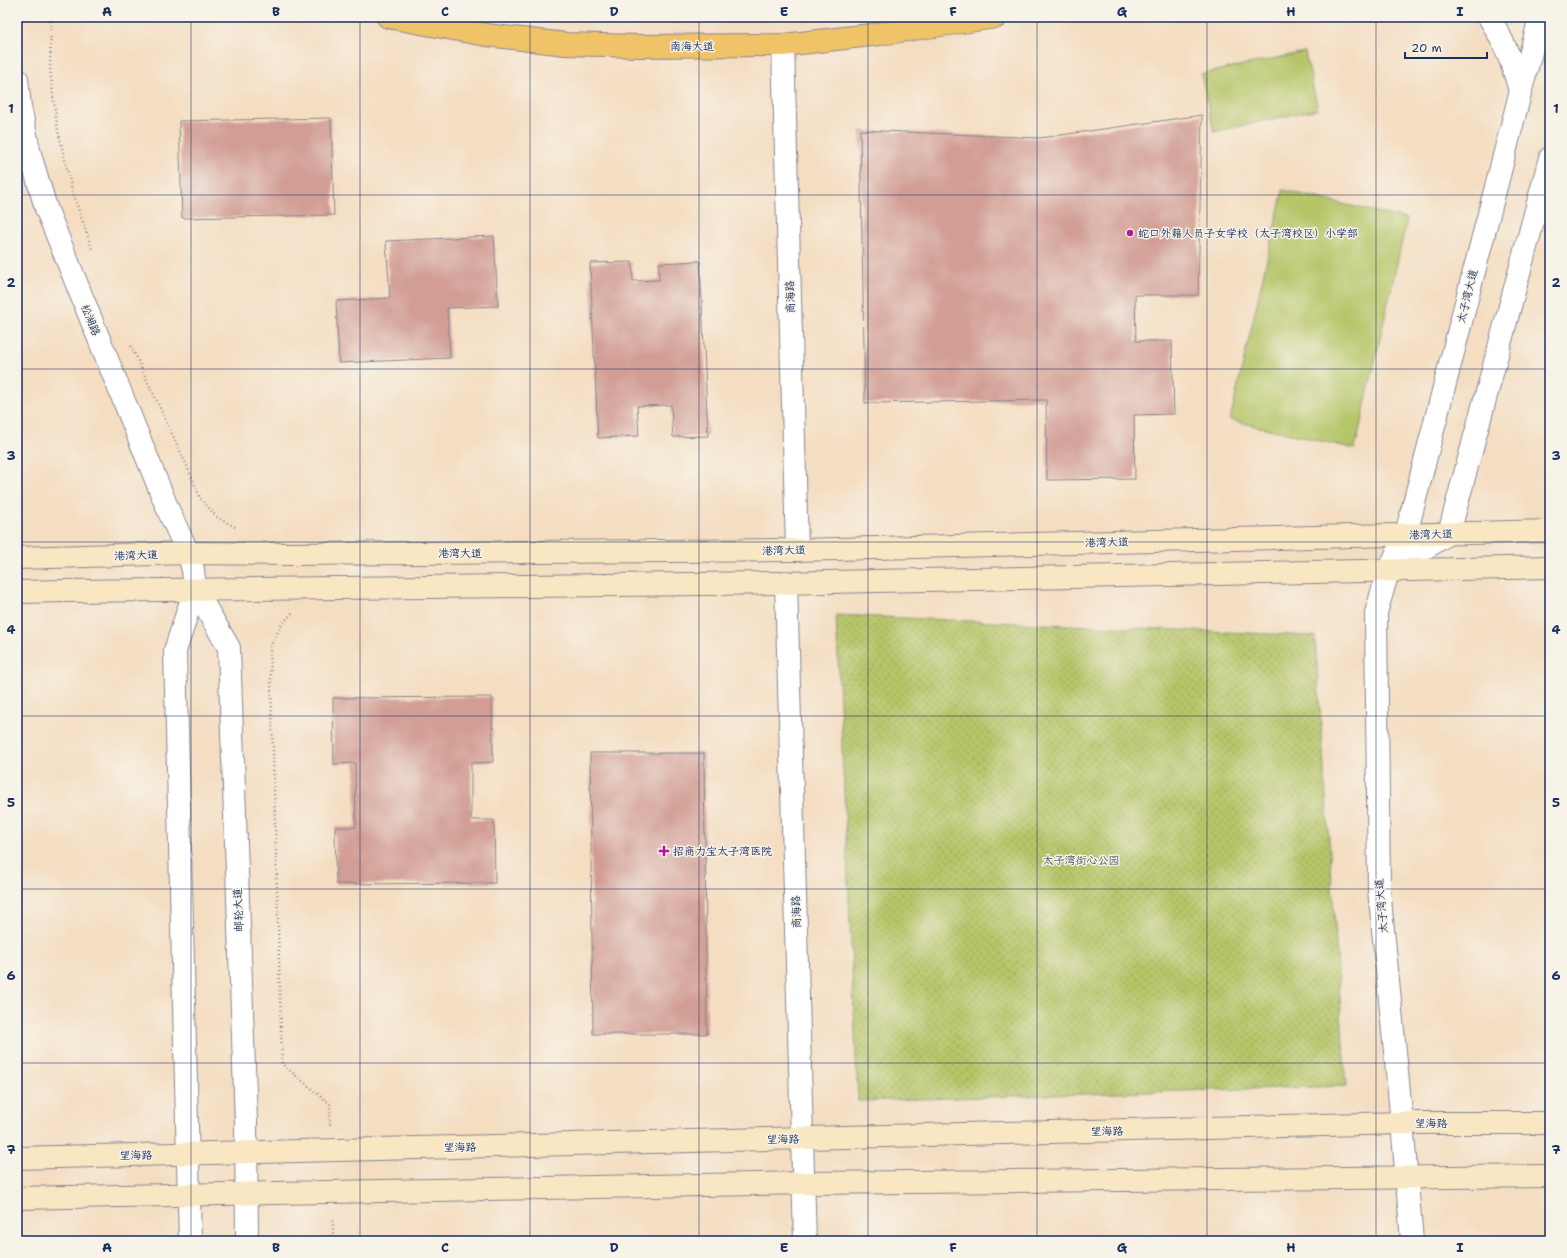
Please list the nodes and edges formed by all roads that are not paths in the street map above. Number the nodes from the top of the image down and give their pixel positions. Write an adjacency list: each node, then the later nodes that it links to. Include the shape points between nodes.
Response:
1 (388, 17): 5 (main road, 南海大道, via 486,35 566,44)
2 (996, 17): 5 (main road, 南海大道)
3 (1489, 17): 7 (street, via 1502,38)
4 (1540, 17): 7 (street, 太子湾大道)
5 (784, 45): 12 (street, 商海路)
6 (17, 79): 13 (street, 松湖路, via 30,154 46,208)
7 (1520, 92): 10 (street, 太子湾大道)
8 (1550, 158): 11 (street)
9 (1550, 531): 11 (main road, 港湾大道)
10 (1406, 534): 11 (main road, 港湾大道); 12 (main road, 港湾大道); 16 (street, 太子湾大道)
11 (1449, 534): 16 (street)
12 (797, 550): 13 (main road, 港湾大道)
13 (188, 553): 14 (main road, 港湾大道); 18 (street, 邮轮大道)
14 (17, 558)
15 (1550, 567): 16 (main road)
16 (1388, 572): 17 (main road); 20 (street, 太子湾大道, via 1376,613 1379,889)
17 (786, 582): 18 (main road); 22 (street, 商海路)
18 (196, 589): 19 (main road); 23 (street, 邮轮大道, via 229,648); 24 (street, 邮轮大道, via 175,651)
19 (17, 592)
20 (1402, 1123): 21 (main road, 望海路); 22 (main road, 望海路); 27 (street, 太子湾大道)
21 (1550, 1123)
22 (803, 1138): 23 (main road, 望海路); 28 (street, 商海路)
23 (246, 1152): 24 (main road, 望海路); 29 (street, 邮轮大道)
24 (189, 1154): 25 (main road, 望海路); 30 (street, 邮轮大道)
25 (17, 1158)
26 (1550, 1176): 27 (main road)
27 (1407, 1178): 28 (main road); 35 (street, 太子湾大道)
28 (804, 1183): 29 (main road); 34 (street, 商海路)
29 (246, 1194): 30 (main road); 33 (street, 邮轮大道)
30 (189, 1195): 31 (main road); 32 (street, 邮轮大道)
31 (17, 1198)
32 (190, 1241)
33 (247, 1241)
34 (805, 1241)
35 (1412, 1241)

